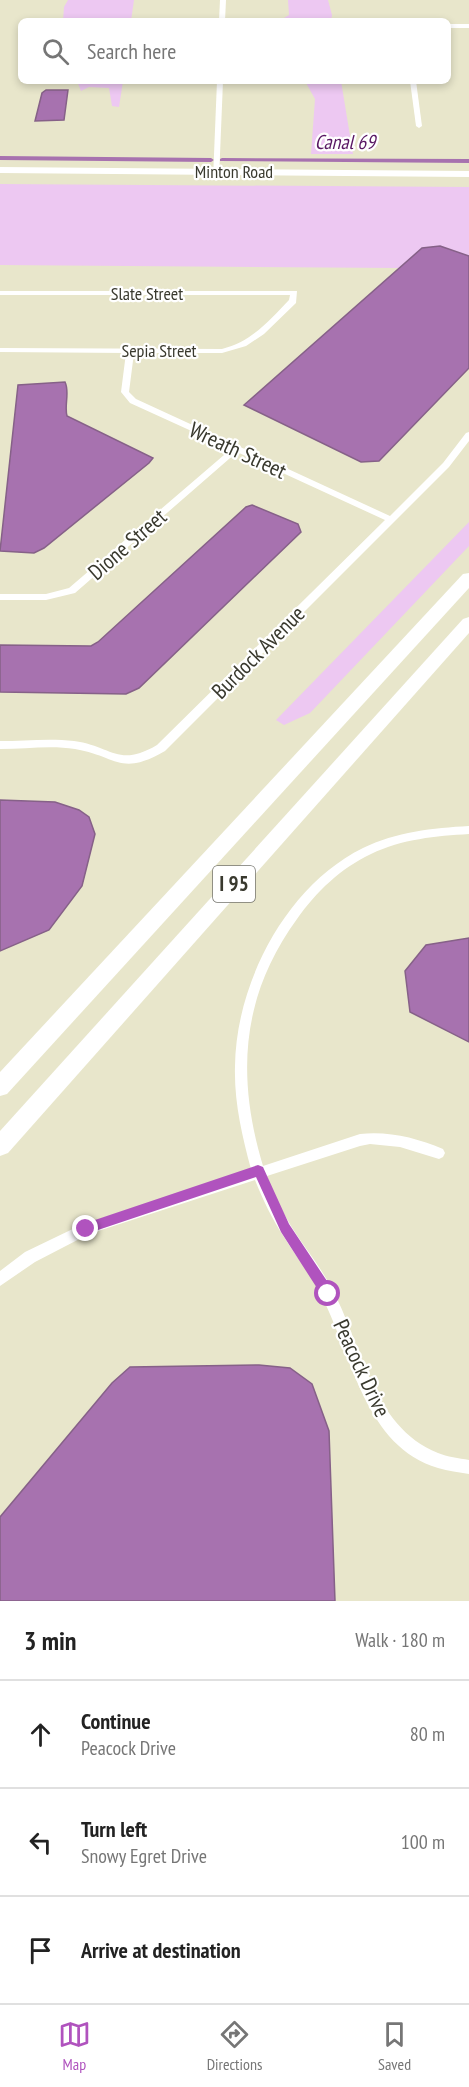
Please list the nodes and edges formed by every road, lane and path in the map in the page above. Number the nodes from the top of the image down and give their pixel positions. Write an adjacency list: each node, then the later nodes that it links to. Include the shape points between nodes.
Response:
1 (223, 0): 2 (street)
2 (222, 18)
3 (451, 26): 4 (street)
4 (469, 26)
5 (220, 84): 10 (street)
6 (413, 84): 7 (street)
7 (419, 126)
8 (0, 170): 10 (main road, Minton Road)
9 (469, 174): 10 (main road, Minton Road)
10 (216, 176): 11 (main road, Minton Road); 12 (main road, Minton Road)
11 (0, 177)
12 (469, 180)
13 (0, 293): 14 (street, Slate Street)
14 (294, 293): 16 (street, Sepia Street, via 293,301 238,349)
15 (0, 350): 16 (street, Sepia Street)
16 (130, 351): 18 (street, Wreath Street, via 125,392 133,402)
17 (469, 435): 19 (street, Burdock Avenue, via 446,465)
18 (236, 449): 19 (street, Wreath Street); 21 (street, Dione Street, via 72,591 46,597)
19 (392, 520): 23 (street, Burdock Avenue, via 161,748 146,758 125,760 76,746)
20 (469, 578): 25 (highway, I 95)
21 (0, 597)
22 (469, 623): 26 (highway, I 95)
23 (0, 745)
24 (469, 830): 28 (street, Peacock Drive, via 416,835 367,852 316,888 286,923 261,966 242,1034 241,1080)
25 (0, 1087)
26 (0, 1146)
27 (439, 1153): 28 (street, via 380,1136)
28 (258, 1171): 29 (street, via 86,1229 30,1257); 30 (street, Peacock Drive, via 285,1228 328,1294 375,1406 394,1433 423,1455 453,1466)
29 (0, 1279)
30 (469, 1467)

